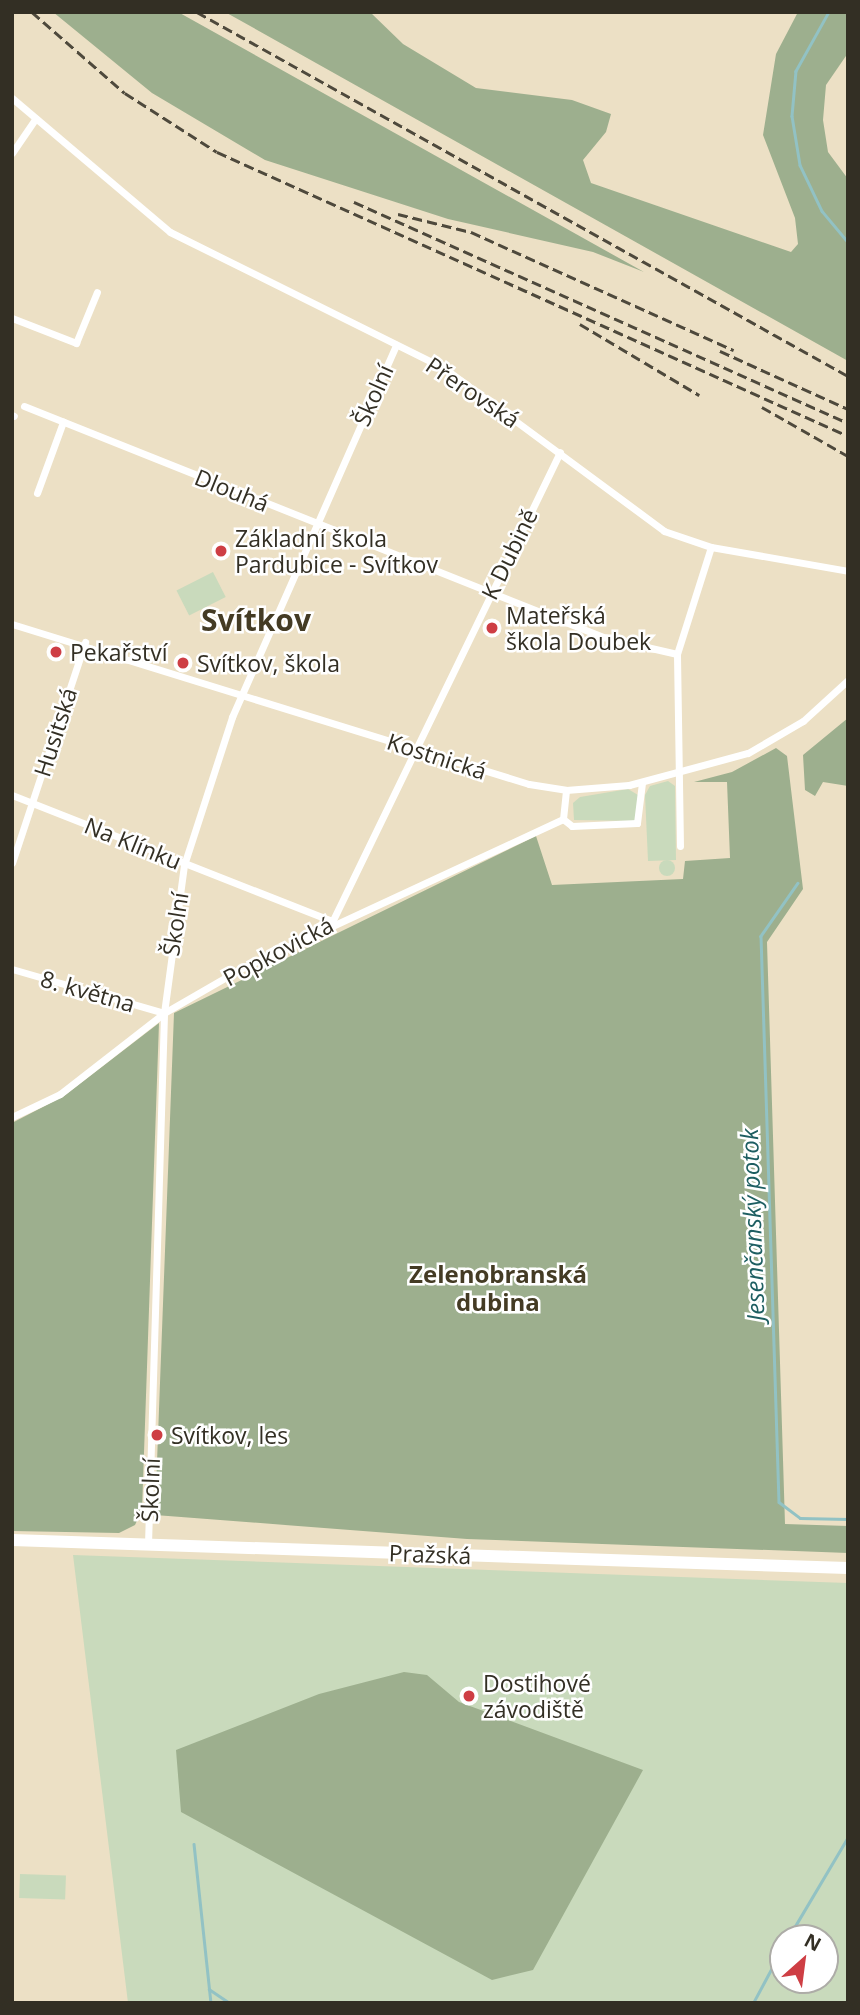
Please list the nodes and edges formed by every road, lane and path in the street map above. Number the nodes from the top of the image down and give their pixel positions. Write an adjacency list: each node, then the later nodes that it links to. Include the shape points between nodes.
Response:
1 (12, 98): 2 (street, Přerovská)
2 (36, 118): 3 (street); 6 (street, Přerovská, via 180,238)
3 (12, 153)
4 (97, 292): 5 (street, via 76,343)
5 (12, 318)
6 (396, 345): 9 (street, Přerovská, via 460,379); 13 (street, Školní)
7 (24, 406): 8 (street, Dlouhá)
8 (63, 422): 10 (street); 13 (street, Dlouhá)
9 (559, 452): 14 (street, Přerovská, via 664,531); 16 (street, K Dubině)
10 (42, 480): 11 (street); 12 (street)
11 (50, 482)
12 (37, 493)
13 (316, 523): 16 (street, Dlouhá); 21 (street, Školní)
14 (711, 547): 15 (street, Přerovská); 19 (street)
15 (848, 571)
16 (491, 592): 19 (street, Dlouhá, via 603,638); 22 (street, K Dubině)
17 (12, 624): 18 (street, Kostnická)
18 (85, 642): 21 (street, Kostnická); 27 (street, Husitská)
19 (677, 654): 23 (street)
20 (848, 680): 23 (street, Kostnická, via 784,734 725,762)
21 (243, 692): 22 (street, Kostnická); 31 (street, Školní)
22 (415, 749): 25 (street, Kostnická); 32 (street, K Dubině)
23 (680, 774): 24 (street, Kostnická); 29 (street)
24 (642, 783): 25 (street, Kostnická); 28 (street, via 637,823 572,826)
25 (566, 790): 28 (street)
26 (12, 794): 27 (street, Na Klínku)
27 (32, 802): 30 (street, Husitská); 31 (street, Na Klínku)
28 (563, 819): 32 (street, Popkovická)
29 (680, 846)
30 (12, 863)
31 (184, 865): 32 (street, Na Klínku); 34 (street, Školní)
32 (332, 921): 34 (street, Popkovická)
33 (12, 969): 34 (street, 8. května)
34 (164, 1013): 35 (street, Popkovická, via 60,1094); 37 (street, Školní)
35 (12, 1117)
36 (12, 1540): 37 (main road, Pražská)
37 (148, 1545): 38 (main road, Pražská)
38 (848, 1568)

